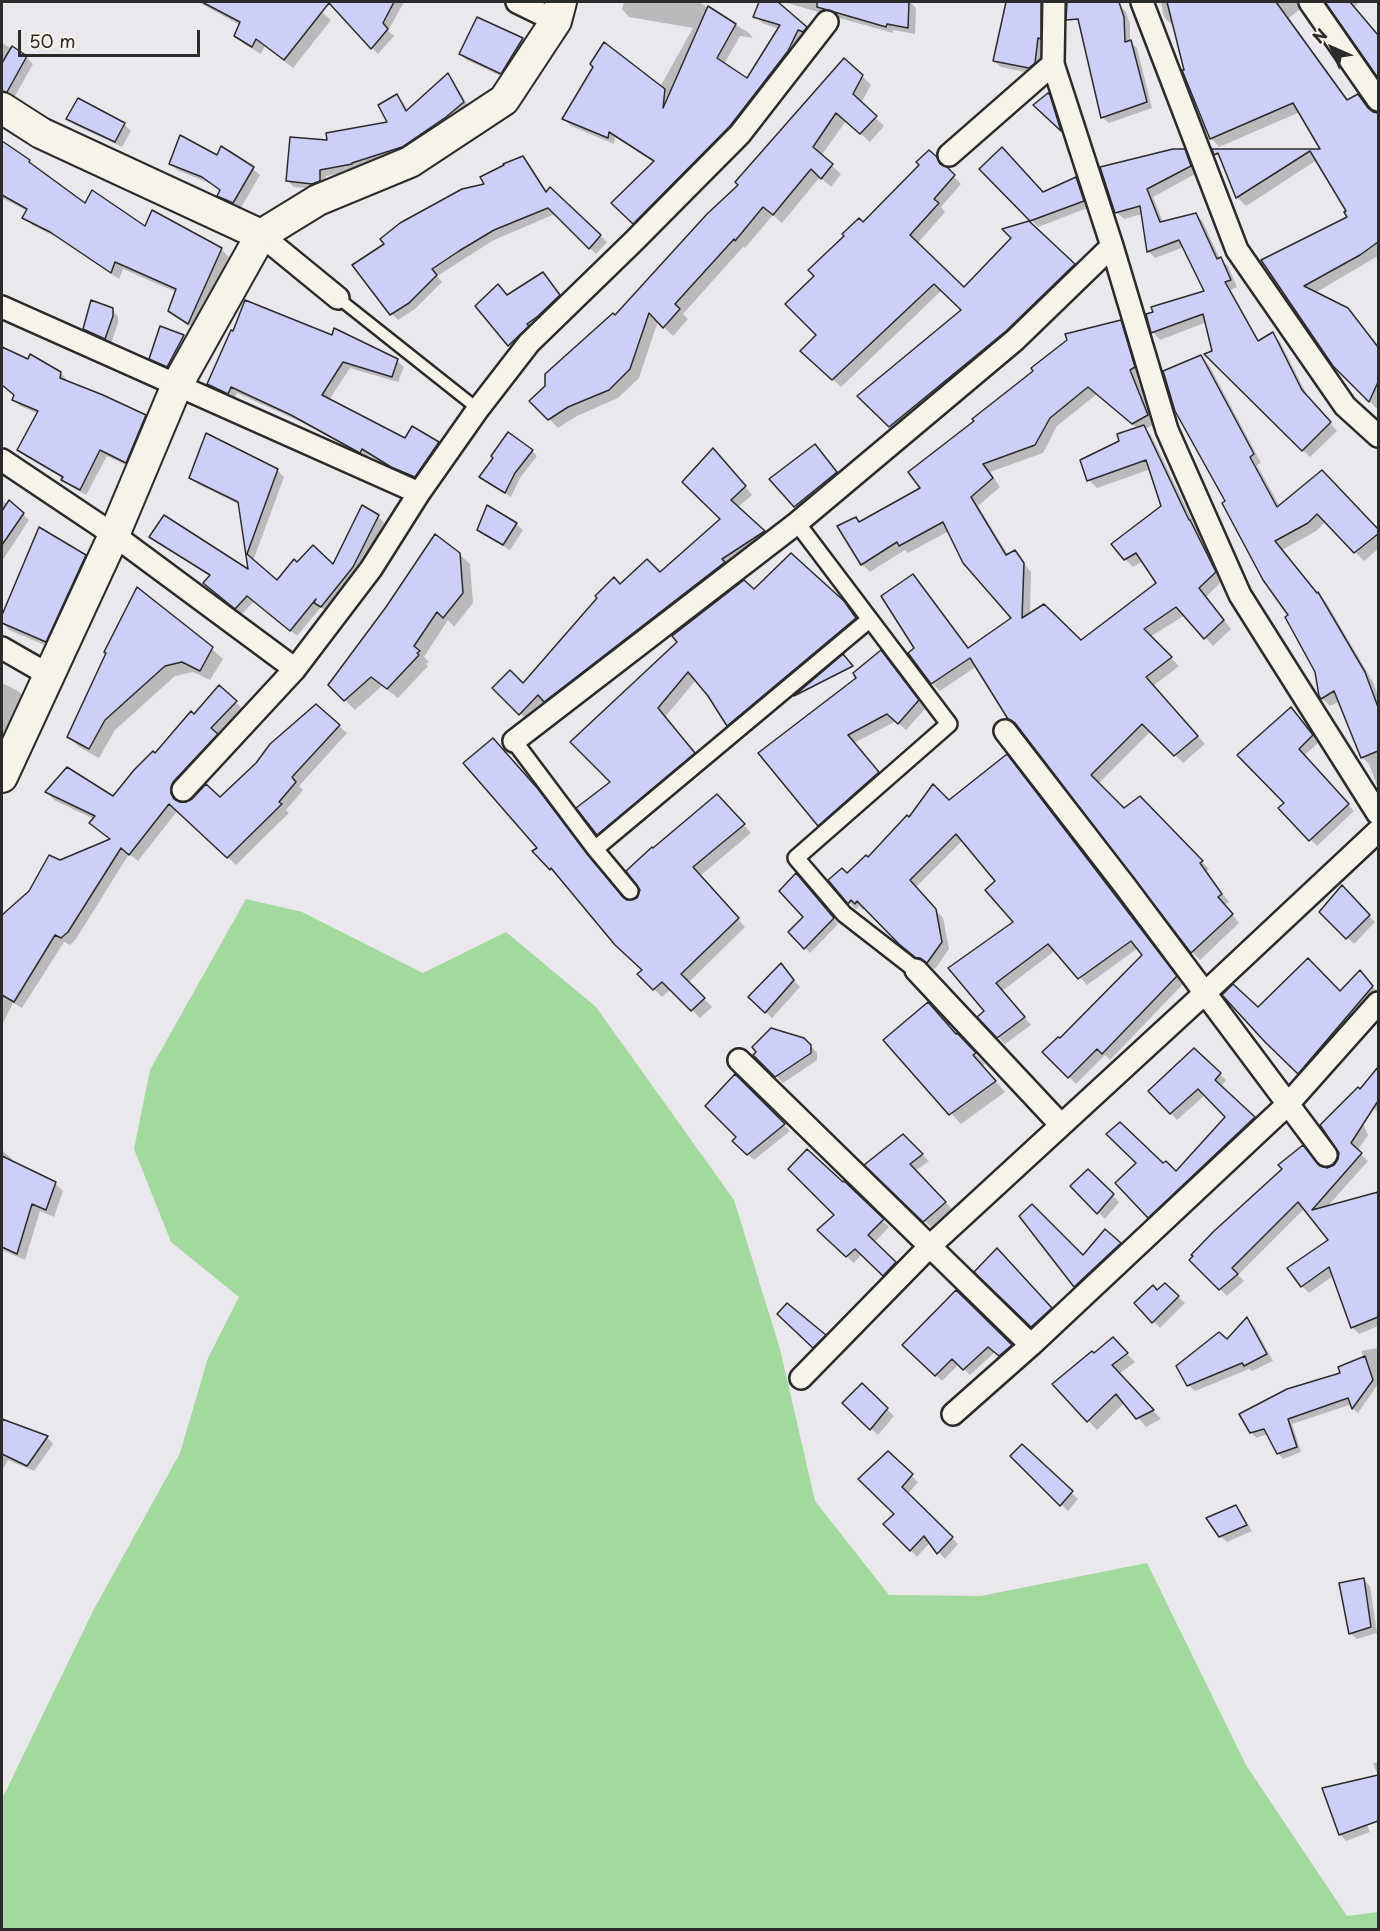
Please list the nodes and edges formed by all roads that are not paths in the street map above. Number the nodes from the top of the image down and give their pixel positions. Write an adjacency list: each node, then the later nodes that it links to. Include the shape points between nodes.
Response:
1 (517, 2): 5 (street)
2 (1054, 2): 7 (street)
3 (1142, 2): 17 (street, via 1237,250 1345,406)
4 (1310, 2): 8 (street)
5 (559, 11): 11 (main road, via 504,100 410,162 318,200)
6 (827, 22): 16 (street, via 740,134 529,344)
7 (1053, 64): 10 (street); 12 (street)
8 (1378, 100)
9 (2, 108): 11 (main road, via 41,133)
10 (949, 155)
11 (261, 235): 13 (street); 15 (main road)
12 (1112, 246): 20 (street, via 1015,340); 30 (street, via 1167,430 1240,596)
13 (338, 298): 16 (lane)
14 (2, 307): 15 (street)
15 (177, 386): 19 (street); 21 (main road)
16 (478, 409): 19 (street)
17 (1378, 436)
18 (2, 460): 21 (street)
19 (419, 493): 24 (street, via 371,569)
20 (797, 523): 22 (street); 27 (street)
21 (114, 535): 24 (street); 25 (main road)
22 (869, 620): 32 (street); 34 (street, via 949,724 796,858 844,914)
23 (2, 648): 25 (street)
24 (295, 669): 29 (street)
25 (49, 675): 28 (main road)
26 (1005, 731): 35 (street)
27 (514, 741): 32 (street)
28 (2, 777)
29 (183, 790)
30 (1378, 814)
31 (1378, 831): 35 (street)
32 (595, 849): 33 (street)
33 (630, 891)
34 (916, 970): 39 (street)
35 (1205, 993): 38 (street); 39 (street)
36 (1378, 1003): 38 (street)
37 (740, 1060): 41 (street)
38 (1288, 1104): 40 (street); 42 (street)
39 (1061, 1125): 41 (street)
40 (1326, 1155)
41 (930, 1246): 42 (street); 43 (street)
42 (1031, 1345): 44 (street)
43 (801, 1378)
44 (953, 1414)

